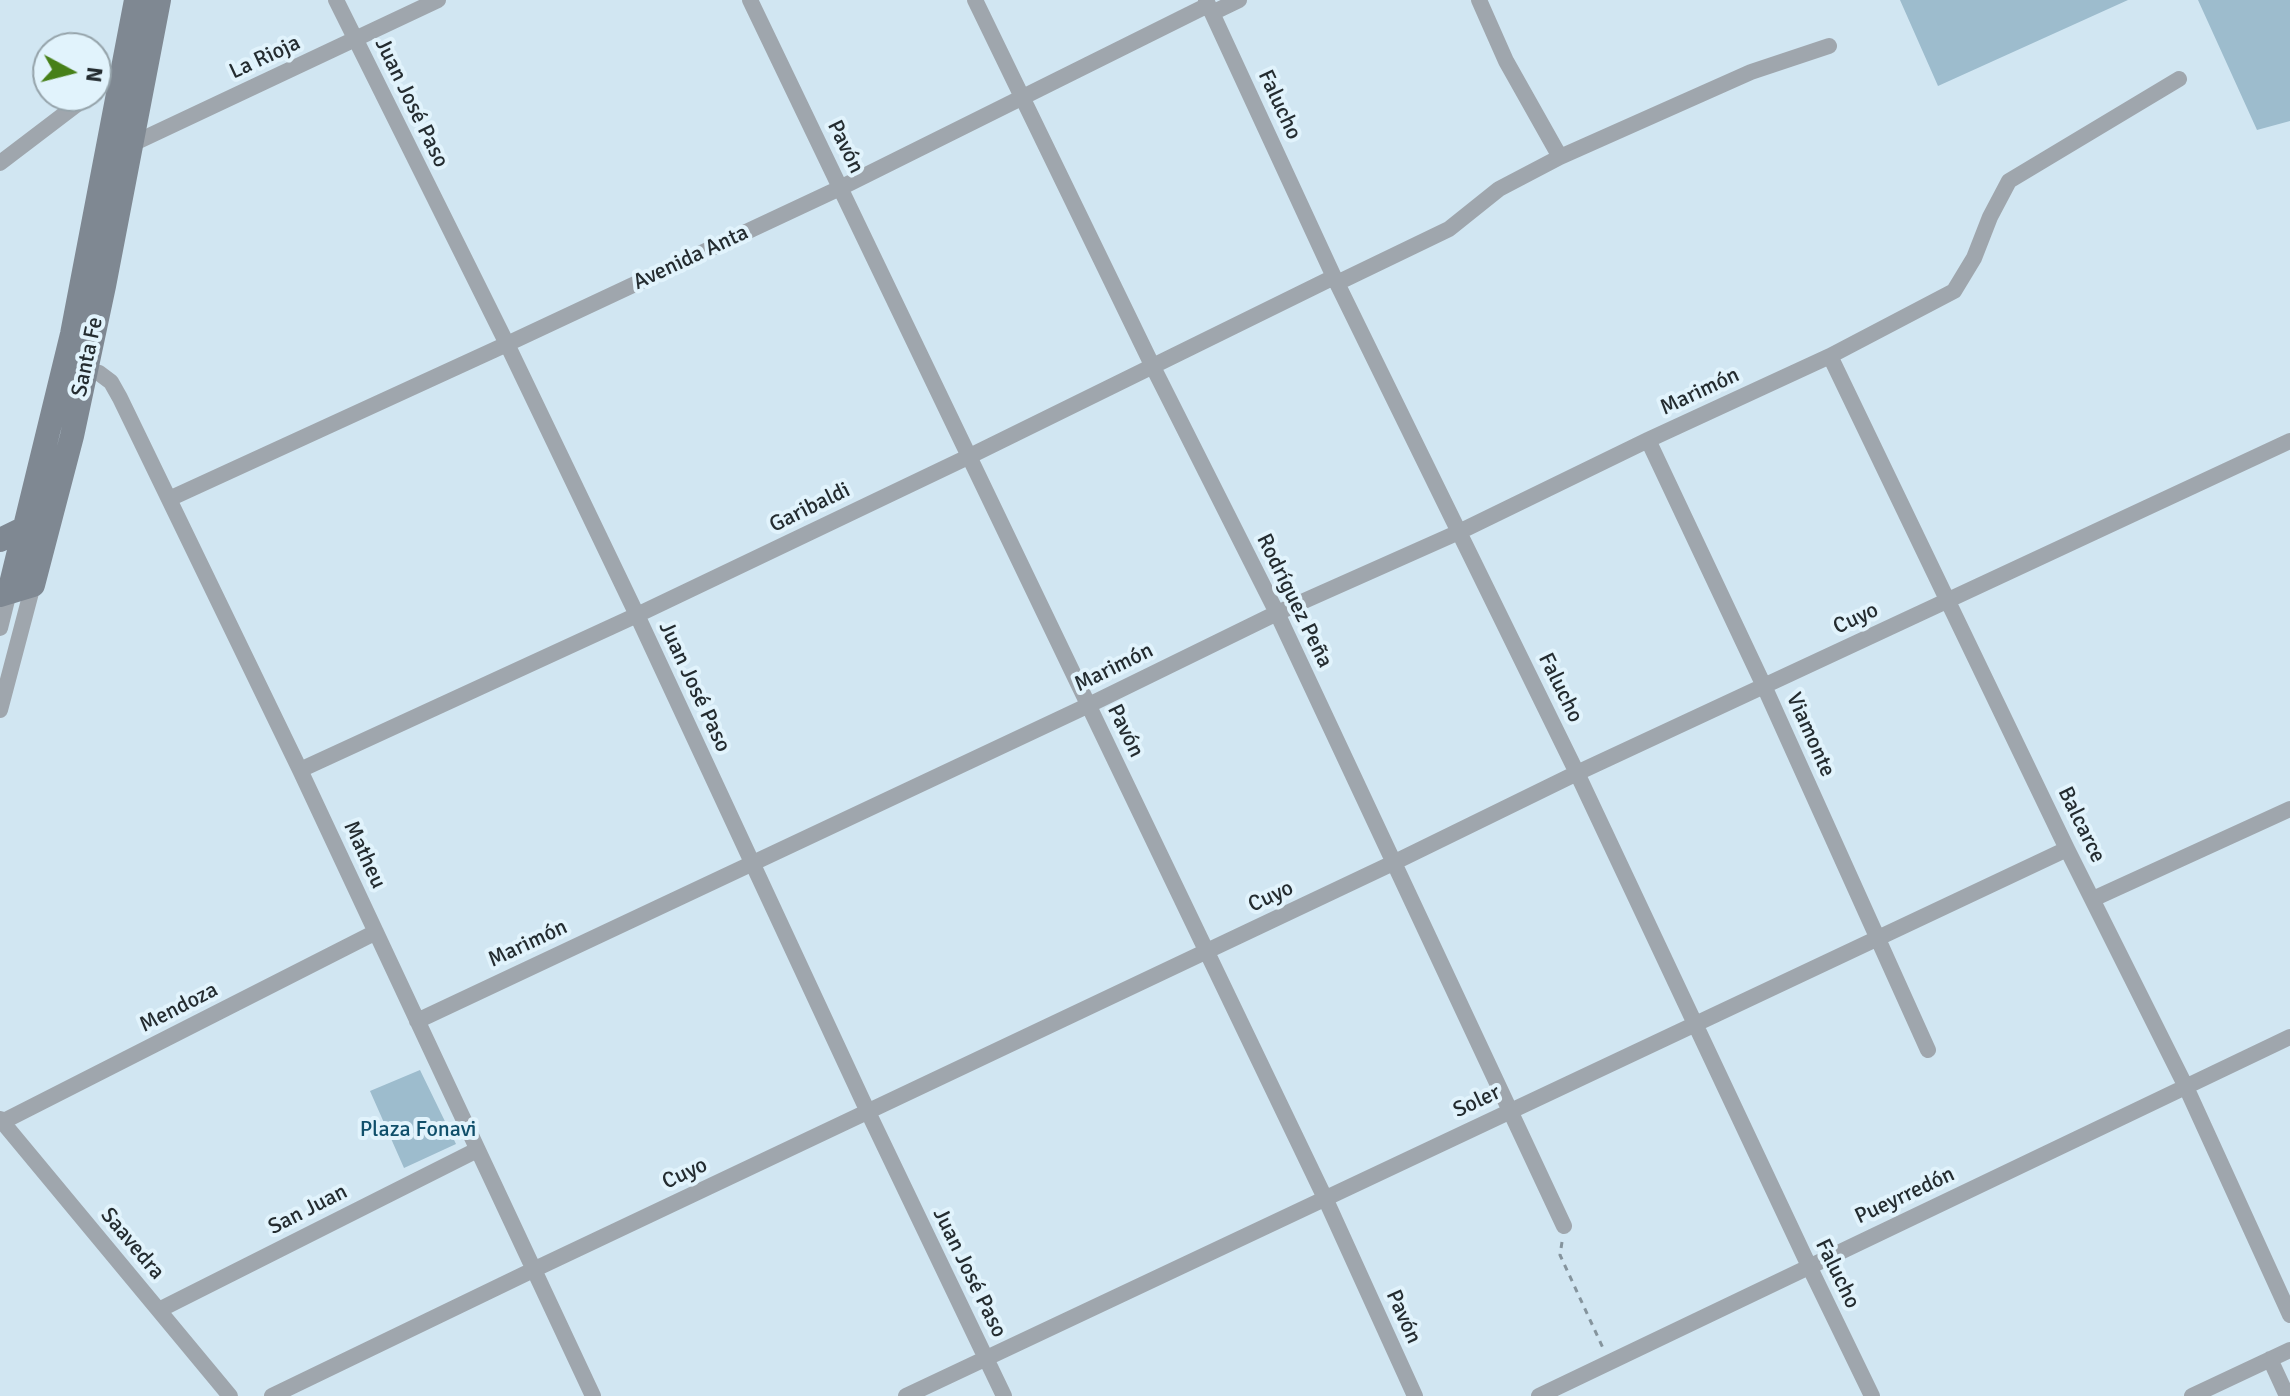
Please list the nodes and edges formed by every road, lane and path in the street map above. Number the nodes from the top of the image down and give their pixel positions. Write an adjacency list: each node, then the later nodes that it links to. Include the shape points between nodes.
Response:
1 (136, 0): 12 (main road, Santa Fe)
2 (159, 0): 12 (main road, Santa Fe)
3 (336, 0): 10 (street, Juan José Paso)
4 (438, 0): 10 (street, La Rioja)
5 (750, 0): 20 (street, Pavón)
6 (975, 0): 15 (street, Rodríguez Peña)
7 (1239, 0): 9 (street, Avenida Anta)
8 (1479, 0): 18 (street)
9 (1209, 6): 15 (street, Avenida Anta); 21 (street, Falucho)
10 (355, 39): 17 (street, La Rioja); 22 (street, Juan José Paso)
11 (1829, 46): 18 (street, Garibaldi, via 1751,72)
12 (133, 72): 14 (street); 17 (main road, Santa Fe)
13 (2179, 79): 23 (street, Marimón, via 2009,181 1954,291)
14 (112, 82)
15 (1021, 97): 20 (street, Avenida Anta); 25 (street, Rodríguez Peña)
16 (67, 112): 19 (street)
17 (119, 145): 24 (main road, Santa Fe)
18 (1560, 157): 21 (street, Garibaldi, via 1499,189 1449,229)
19 (0, 163)
20 (840, 188): 22 (street, Avenida Anta); 28 (street, Pavón)
21 (1336, 280): 25 (street, Garibaldi); 32 (street, Falucho)
22 (507, 344): 29 (street, Avenida Anta); 38 (street, Juan José Paso)
23 (1830, 356): 26 (street, Marimón); 36 (street, Balcarce)
24 (75, 366): 29 (street, Matheu, via 111,382); 30 (main road, Santa Fe); 31 (main road, Santa Fe)
25 (1153, 367): 28 (street, Garibaldi); 37 (street, Rodríguez Peña)
26 (1648, 440): 32 (street, Marimón); 40 (street, Viamonte)
27 (2290, 441): 36 (street, Cuyo)
28 (970, 456): 38 (street, Garibaldi); 41 (street, Pavón)
29 (169, 499): 43 (street, Matheu)
30 (52, 515): 31 (main road); 34 (main road, Santa Fe)
31 (25, 528): 33 (main road); 35 (main road, Santa Fe)
32 (1459, 532): 37 (street, Marimón); 44 (street, Falucho)
33 (0, 540)
34 (33, 585): 35 (main road); 42 (street, Santa Fe)
35 (5, 594): 39 (street, Santa Fe)
36 (1948, 600): 40 (street, Cuyo); 46 (street, Balcarce)
37 (1277, 613): 41 (street, Marimón); 48 (street, Rodríguez Peña)
38 (637, 615): 43 (street, Garibaldi); 47 (street, Juan José Paso)
39 (0, 628)
40 (1764, 686): 44 (street, Cuyo); 51 (street, Viamonte)
41 (1089, 705): 47 (street, Marimón); 52 (street, Pavón)
42 (0, 710)
43 (300, 770): 50 (street, Matheu)
44 (1577, 773): 48 (street, Cuyo); 54 (street, Falucho)
45 (2290, 809): 49 (street)
46 (2067, 849): 49 (street, Balcarce); 51 (street, Soler)
47 (752, 863): 53 (street, Marimón); 59 (street, Juan José Paso)
48 (1393, 863): 52 (street, Cuyo); 58 (street, Rodríguez Peña)
49 (2093, 899): 57 (street, Balcarce)
50 (376, 932): 53 (street, Matheu); 60 (street, Mendoza)
51 (1877, 939): 54 (street, Soler); 56 (street, Viamonte)
52 (1207, 951): 59 (street, Cuyo); 62 (street, Pavón)
53 (417, 1021): 61 (street, Matheu)
54 (1696, 1022): 58 (street, Soler); 64 (street, Falucho)
55 (2290, 1037): 57 (street, Pueyrredón)
56 (1928, 1050)
57 (2186, 1087): 64 (street, Pueyrredón); 67 (street, Balcarce)
58 (1510, 1110): 62 (street, Soler); 63 (street, Rodríguez Peña)
59 (868, 1112): 65 (street, Cuyo); 69 (street, Juan José Paso)
60 (1, 1121): 66 (street, Saavedra)
61 (477, 1150): 65 (street, Matheu); 66 (street, San Juan)
62 (1325, 1198): 69 (street, Soler); 77 (street, Pavón)
63 (1564, 1226): 71 (path, via 1560,1255)
64 (1809, 1266): 71 (street, Pueyrredón); 79 (street, Falucho)
65 (533, 1270): 73 (street, Cuyo); 74 (street, Matheu)
66 (159, 1310): 72 (street, Saavedra)
67 (2290, 1315)
68 (2290, 1350): 70 (street)
69 (985, 1359): 75 (street, Soler); 76 (street, Juan José Paso)
70 (2270, 1359): 80 (street); 81 (street)
71 (1610, 1362): 78 (street, Pueyrredón)
72 (230, 1396)
73 (272, 1396)
74 (593, 1396)
75 (906, 1396)
76 (1004, 1396)
77 (1415, 1396)
78 (1539, 1396)
79 (1872, 1396)
80 (2192, 1396)
81 (2287, 1396)

